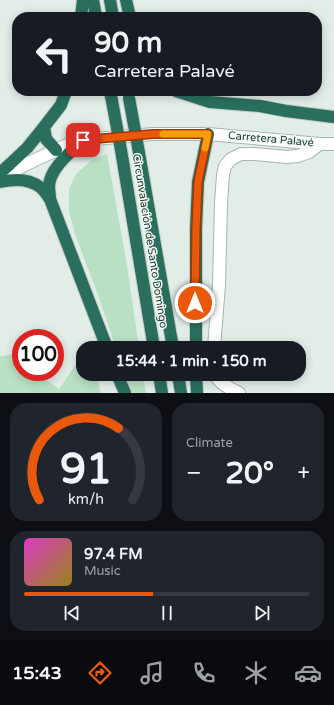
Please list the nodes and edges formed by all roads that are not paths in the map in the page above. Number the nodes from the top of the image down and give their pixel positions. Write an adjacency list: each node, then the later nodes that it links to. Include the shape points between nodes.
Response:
1 (82, 0): 5 (highway)
2 (93, 0): 6 (highway)
3 (110, 0): 7 (highway)
4 (126, 0): 8 (highway)
5 (81, 12)
6 (95, 12)
7 (112, 12)
8 (129, 12)
9 (64, 96): 14 (highway, via 61,105)
10 (111, 96): 25 (highway, Circunvalación de Santo Domingo, bridge)
11 (128, 96): 26 (highway, Circunvalación de Santo Domingo, bridge)
12 (191, 96): 13 (highway, via 210,102 260,106)
13 (334, 117)
14 (44, 127): 19 (highway, via 46,139); 20 (highway, via 27,148)
15 (208, 134): 16 (street, Carretera Palavé, via 153,134); 17 (street, Carretera Palavé); 27 (highway, via 198,182)
16 (83, 140): 19 (street, Carretera Palavé); 23 (highway, via 50,177)
17 (320, 144): 18 (street, Carretera Palavé); 28 (street, via 298,156 241,154 225,166)
18 (334, 144)
19 (56, 150): 21 (street, Carretera Palavé)
20 (0, 172)
21 (0, 177)
22 (0, 182): 23 (highway, via 18,180 33,183)
23 (50, 199): 24 (highway)
24 (104, 341)
25 (153, 341)
26 (172, 341)
27 (196, 341)
28 (215, 341)
29 (120, 381): 34 (highway)
30 (160, 381): 35 (highway)
31 (179, 381): 36 (highway)
32 (196, 381): 37 (highway)
33 (221, 381): 38 (street)
34 (125, 393)
35 (162, 393)
36 (181, 393)
37 (197, 393)
38 (239, 393)

